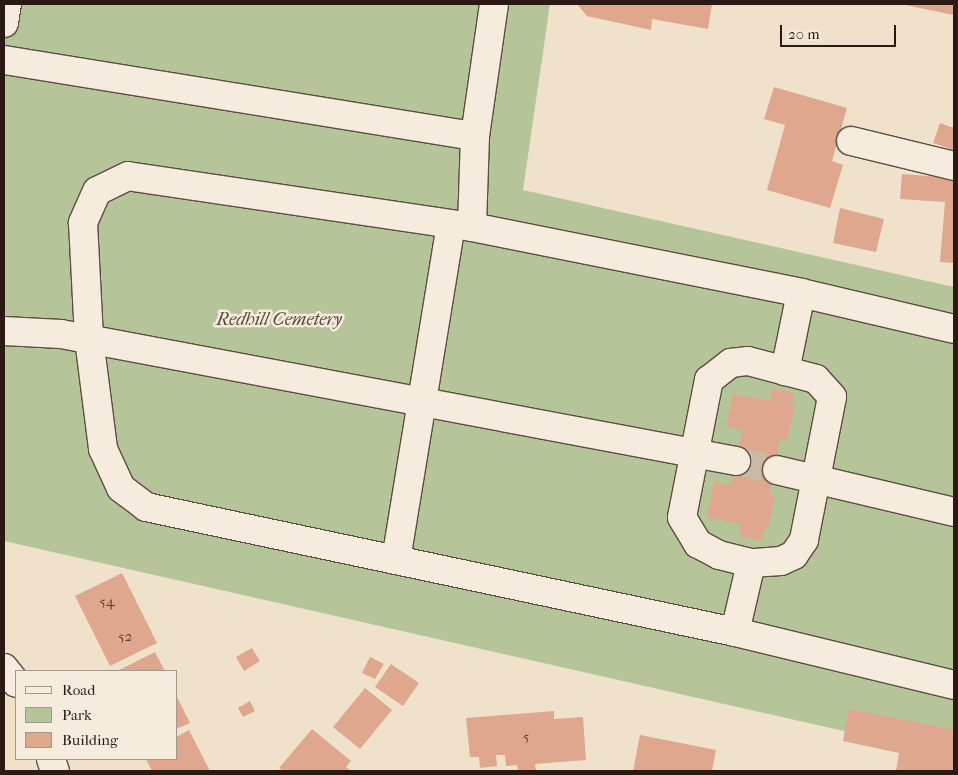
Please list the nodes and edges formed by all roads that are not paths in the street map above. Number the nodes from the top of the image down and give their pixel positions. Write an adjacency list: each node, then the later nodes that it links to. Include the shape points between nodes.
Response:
1 (7, 4): 3 (street)
2 (494, 4): 5 (street)
3 (4, 23)
4 (4, 60): 5 (street)
5 (475, 136): 8 (street)
6 (851, 141): 7 (street)
7 (954, 166)
8 (461, 225): 9 (street); 12 (street, via 128,176 97,191 83,223); 14 (street)
9 (801, 293): 10 (street); 13 (street)
10 (954, 328)
11 (4, 330): 12 (street)
12 (89, 339): 14 (street); 20 (street, via 103,449 121,488 146,507)
13 (786, 371): 15 (street, via 748,361 731,363 709,380); 18 (street, via 816,379 832,397)
14 (421, 403): 15 (street); 20 (street)
15 (694, 452): 16 (street); 21 (street, via 682,517 689,532 698,544 719,556)
16 (736, 461)
17 (776, 470): 18 (street)
18 (817, 479): 19 (street); 21 (street, via 804,540 794,556 781,561)
19 (954, 512)
20 (396, 560): 22 (street)
21 (751, 563): 22 (street)
22 (735, 632): 25 (street)
23 (4, 668): 24 (street)
24 (15, 682)
25 (954, 686)

